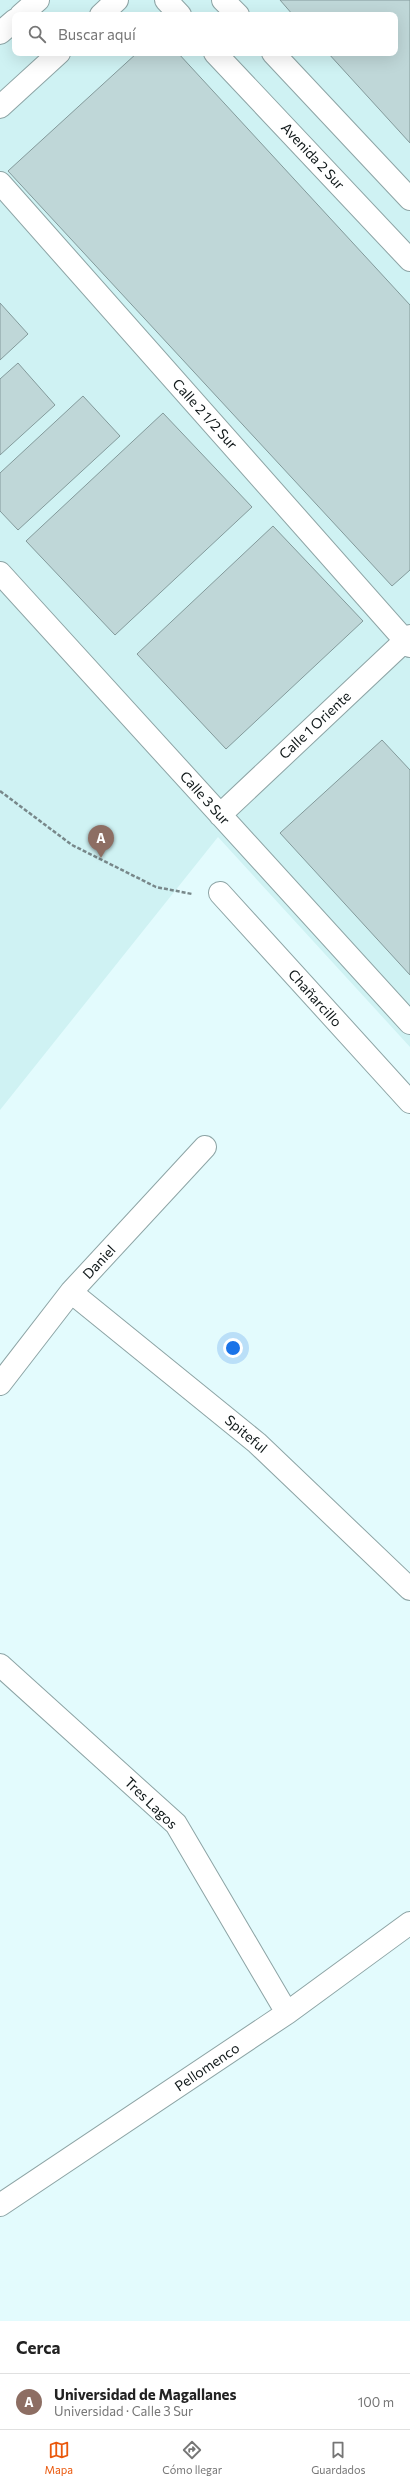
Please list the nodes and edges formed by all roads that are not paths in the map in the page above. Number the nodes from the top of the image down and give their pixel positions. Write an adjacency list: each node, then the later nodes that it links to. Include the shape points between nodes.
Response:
1 (38, 0): 5 (street)
2 (118, 0): 6 (street)
3 (166, 0): 7 (street)
4 (223, 0): 8 (street)
5 (24, 12)
6 (104, 12)
7 (177, 12)
8 (235, 12)
9 (12, 23): 10 (street)
10 (0, 33)
11 (56, 56): 14 (street)
12 (219, 56): 17 (street, Avenida 2 Sur)
13 (276, 56): 16 (street)
14 (0, 107)
15 (0, 183): 19 (street, Calle 2 1/2 Sur)
16 (410, 199)
17 (410, 260)
18 (0, 573): 20 (street, Calle 3 Sur)
19 (408, 641): 20 (street, Calle 1 Oriente)
20 (220, 815): 22 (street, Calle 3 Sur)
21 (220, 893): 23 (street, Chañarcillo)
22 (410, 1024)
23 (410, 1102)
24 (205, 1148): 25 (street, Daniel)
25 (71, 1292): 26 (street, Daniel); 27 (street, Spiteful, via 257,1442)
26 (0, 1384)
27 (410, 1589)
28 (0, 1665): 30 (street, Tres Lagos, via 176,1824)
29 (410, 1923): 30 (street, Pellomenco)
30 (287, 2013): 31 (street, Pellomenco)
31 (0, 2205)

